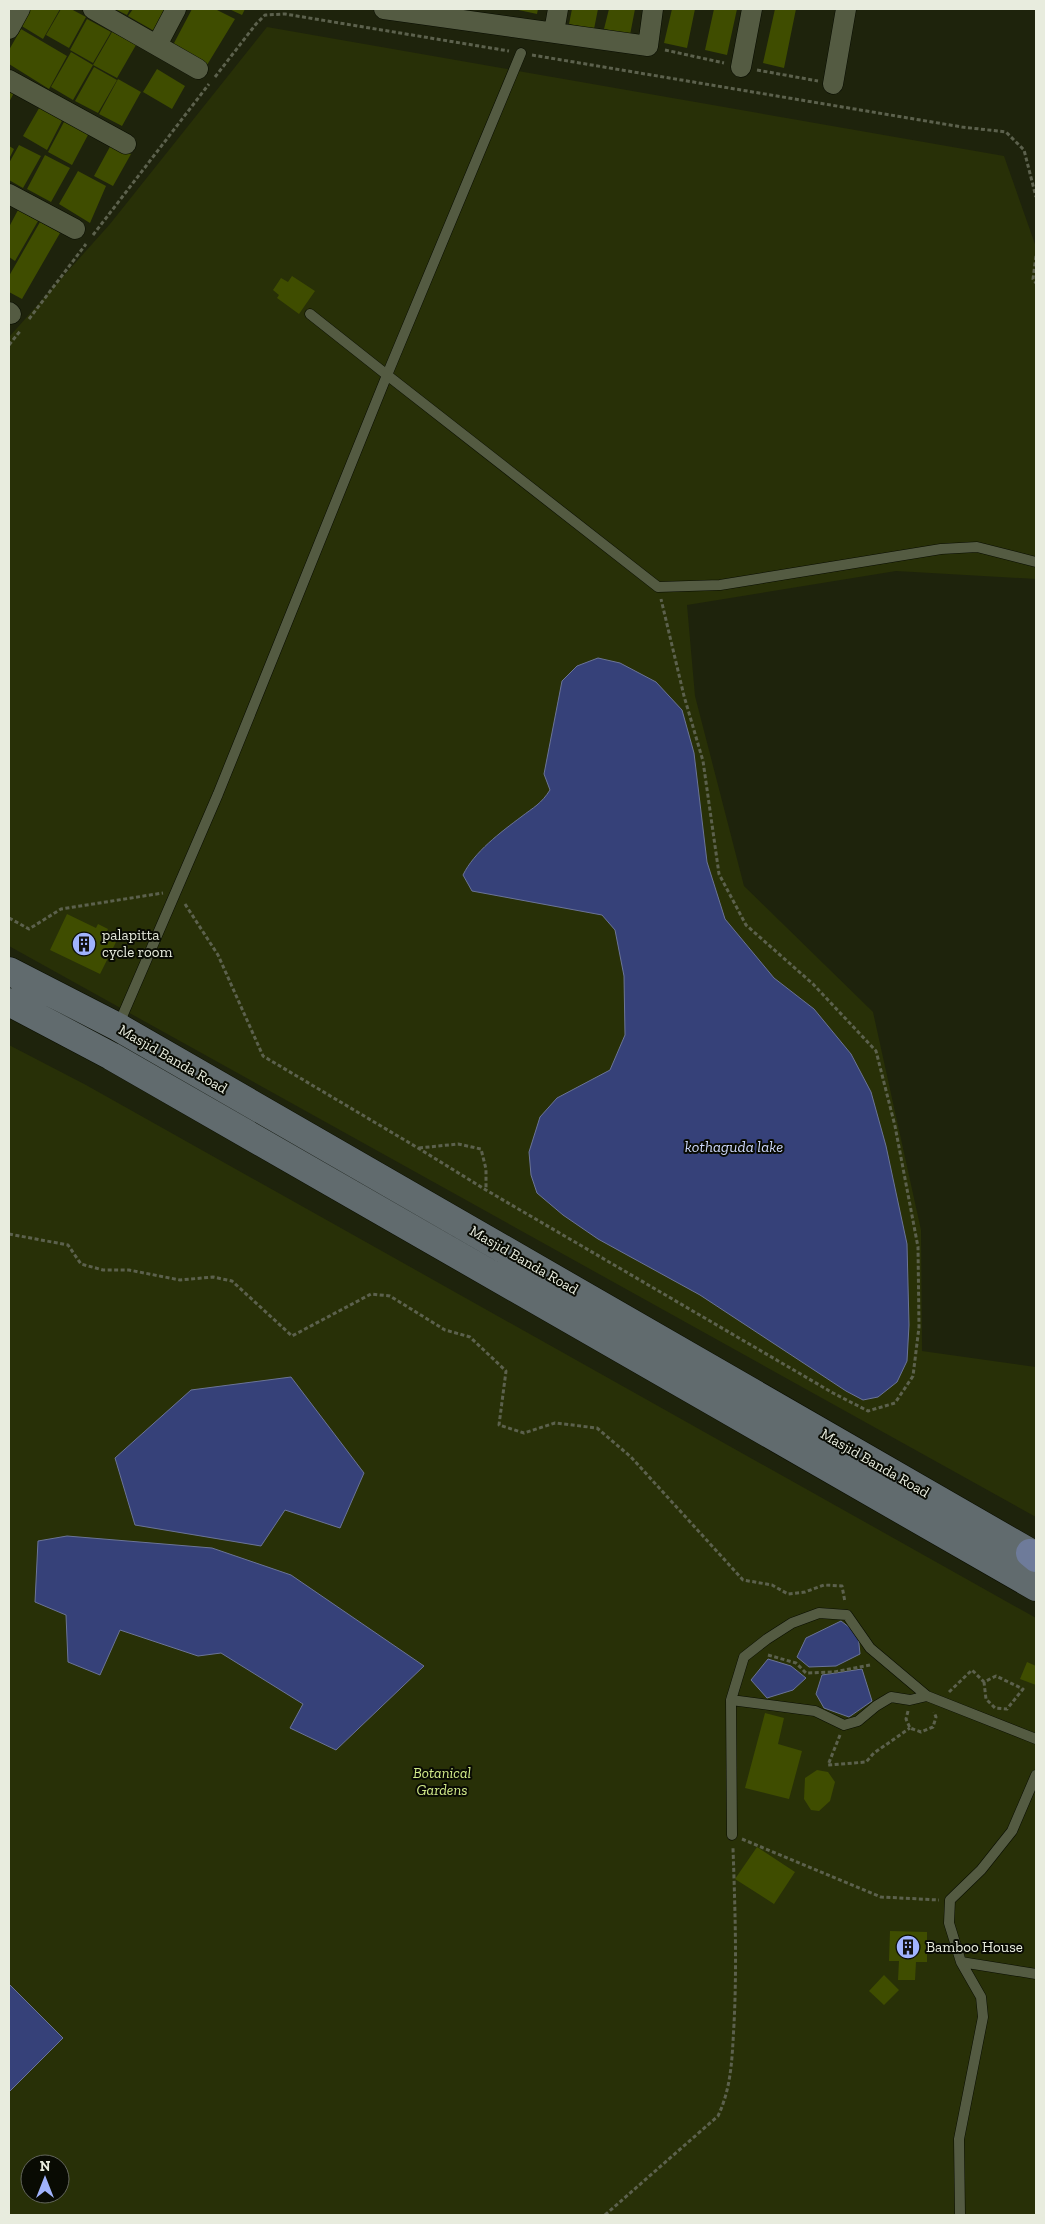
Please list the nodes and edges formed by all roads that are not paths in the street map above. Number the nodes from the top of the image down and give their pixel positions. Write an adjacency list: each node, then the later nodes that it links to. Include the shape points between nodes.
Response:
1 (20, 9): 10 (street)
2 (93, 9): 12 (street)
3 (176, 9): 12 (street)
4 (384, 9): 9 (street)
5 (558, 9): 11 (street)
6 (653, 9): 11 (street, via 648,46)
7 (752, 9): 14 (street)
8 (846, 9): 17 (street)
9 (464, 15): 11 (street)
10 (9, 29)
11 (554, 32)
12 (157, 45): 15 (street)
13 (521, 53): 22 (lane)
14 (741, 66)
15 (198, 69)
16 (9, 80): 18 (street)
17 (833, 84)
18 (126, 144)
19 (9, 194): 20 (street)
20 (75, 229)
21 (310, 314): 22 (lane)
22 (387, 375): 23 (lane, via 658,587 720,585 941,549 977,548); 26 (lane, via 229,767)
23 (1036, 562)
24 (9, 971): 26 (main road, Masjid Banda Road)
25 (9, 1002): 28 (main road, Masjid Banda Road, via 119,1061)
26 (118, 1027): 27 (main road, Masjid Banda Road)
27 (1034, 1556)
28 (1036, 1587)
29 (927, 1696): 30 (lane, via 910,1700 891,1697 858,1721 844,1725 815,1711); 30 (lane, via 870,1648 847,1615 819,1613 792,1623 744,1657); 31 (lane)
30 (732, 1700): 33 (lane)
31 (1036, 1739)
32 (1036, 1775): 34 (lane, via 1012,1831 981,1870 950,1900 949,1923)
33 (732, 1834)
34 (961, 1962): 35 (lane); 36 (lane, via 981,1998 983,2017 959,2139)
35 (1036, 1974)
36 (960, 2215)

